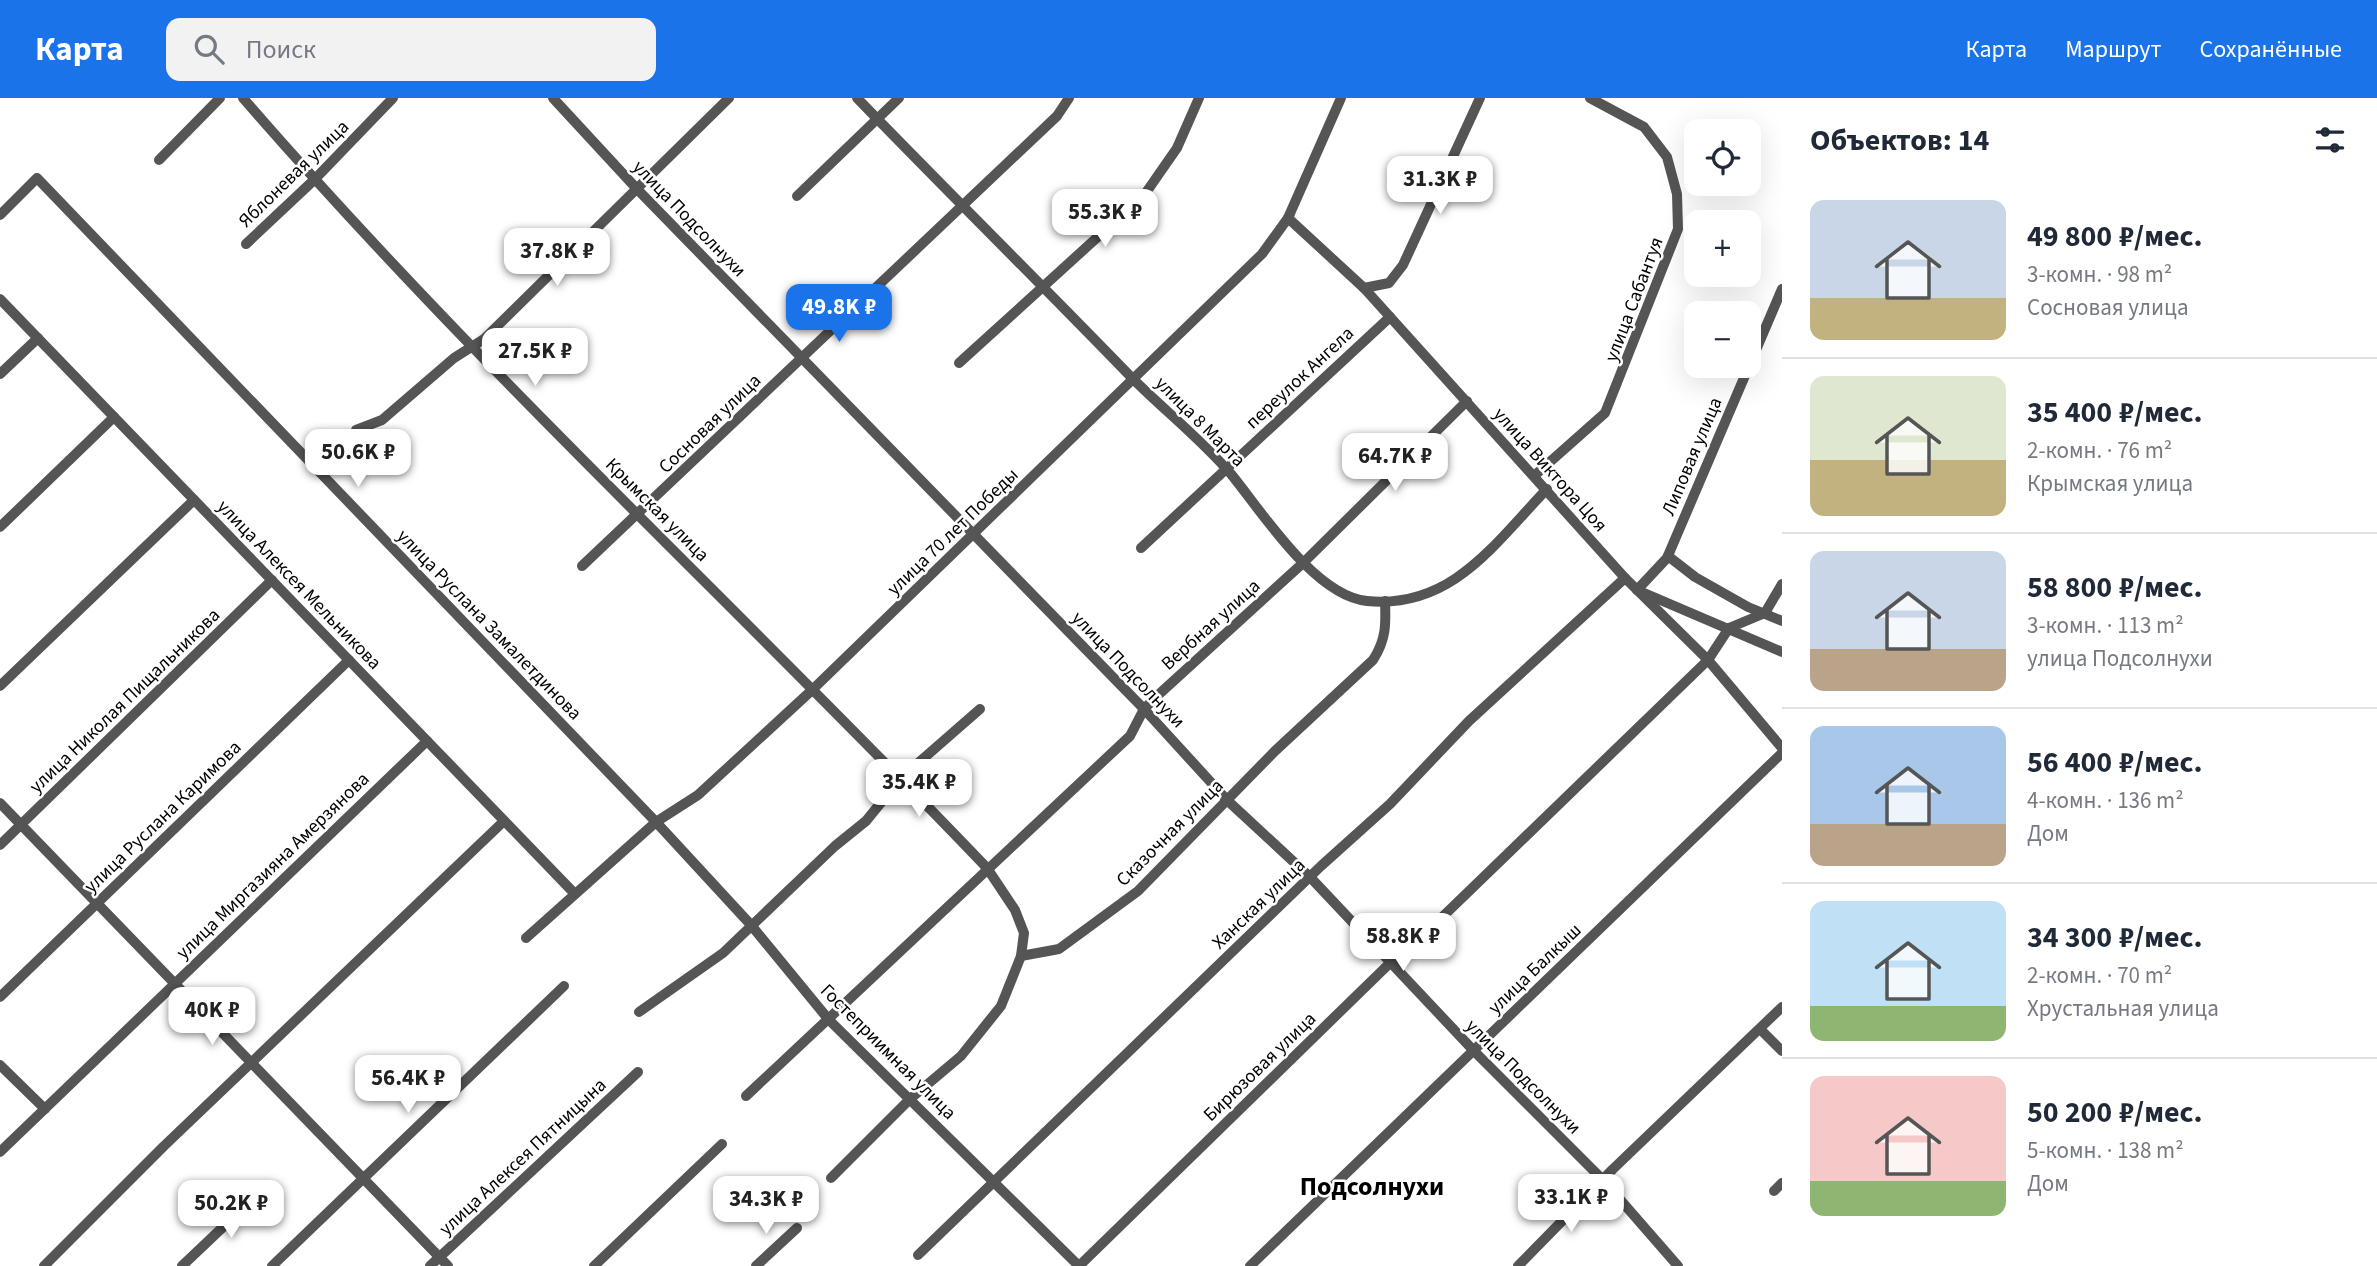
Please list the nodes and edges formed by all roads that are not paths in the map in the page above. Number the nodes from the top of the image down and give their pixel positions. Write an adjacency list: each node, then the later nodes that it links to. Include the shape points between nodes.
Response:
1 (220, 98): 15 (street)
2 (243, 98): 16 (street, Крымская улица)
3 (393, 98): 16 (street, Яблоневая улица)
4 (553, 98): 17 (street, улица Подсолнухи)
5 (729, 98): 17 (street)
6 (857, 98): 14 (street, улица 8 Марта)
7 (899, 98): 14 (street)
8 (1069, 98): 19 (street, Сосновая улица, via 1057,116)
9 (1199, 98): 23 (street, via 1177,148 1145,194)
10 (1340, 98): 21 (street, улица 70 лет Победы)
11 (1480, 98): 24 (street, via 1403,265 1388,283)
12 (1590, 98): 13 (street, улица Сабантуя)
13 (1607, 101): 38 (street, улица Сабантуя, via 1644,127 1667,157 1677,194 1678,229 1605,413)
14 (877, 119): 18 (street); 19 (street, улица 8 Марта)
15 (159, 160)
16 (314, 180): 22 (street, Яблоневая улица); 29 (street, Крымская улица)
17 (637, 189): 29 (street, via 484,339); 30 (street, улица Подсолнухи)
18 (797, 195)
19 (961, 205): 23 (street, улица 8 Марта); 30 (street, Сосновая улица)
20 (0, 215): 69 (street, улица Руслана Замалетдинова, via 37,178)
21 (1288, 218): 24 (street, улица Виктора Цоя); 33 (street, улица 70 лет Победы, via 1262,254)
22 (246, 244)
23 (1043, 284): 31 (street); 33 (street, улица 8 Марта)
24 (1364, 288): 27 (street, улица Виктора Цоя)
25 (1782, 289): 45 (street, Липовая улица)
26 (0, 299): 28 (street, улица Алексея Мельникова)
27 (1390, 317): 34 (street, улица Виктора Цоя); 37 (street, переулок Ангела)
28 (38, 338): 32 (street); 35 (street, улица Алексея Мельникова)
29 (471, 346): 36 (street, via 382,420); 41 (street, Крымская улица)
30 (802, 358): 41 (street, Сосновая улица); 43 (street, улица Подсолнухи)
31 (959, 363)
32 (0, 374)
33 (1133, 379): 37 (street, улица 8 Марта); 43 (street, улица 70 лет Победы)
34 (1466, 401): 38 (street, улица Виктора Цоя); 46 (street, Вербная улица)
35 (114, 416): 40 (street, улица Алексея Мельникова); 42 (street)
36 (356, 430)
37 (1226, 468): 44 (street, переулок Ангела); 46 (street, улица 8 Марта)
38 (1534, 476): 39 (street, улица Виктора Цоя)
39 (1547, 489): 48 (street, улица Виктора Цоя); 52 (street, улица 8 Марта, via 1455,581 1430,594)
40 (194, 500): 49 (street, улица Алексея Мельникова); 59 (street)
41 (638, 516): 47 (street, Сосновая улица); 60 (street, Крымская улица)
42 (0, 527)
43 (972, 535): 60 (street, улица 70 лет Победы); 62 (street, улица Подсолнухи)
44 (1141, 548)
45 (1668, 556): 51 (street, Липовая улица); 53 (street, via 1695,577)
46 (1303, 563): 52 (street, улица 8 Марта, via 1337,592 1365,601); 62 (street, Вербная улица)
47 (582, 566)
48 (1625, 578): 51 (street, улица Виктора Цоя); 73 (street, Ханская улица, via 1469,721 1390,804)
49 (272, 580): 57 (street, улица Алексея Мельникова); 70 (street, улица Николая Пищальникова)
50 (1782, 584): 53 (street)
51 (1637, 590): 55 (street); 58 (street, улица Виктора Цоя)
52 (1385, 601): 66 (street, Сказочная улица, via 1386,632 1373,660)
53 (1765, 612): 54 (street); 55 (street)
54 (1782, 621)
55 (1729, 628): 56 (street); 58 (street, Бирюзовая улица)
56 (1782, 652)
57 (349, 660): 63 (street, улица Алексея Мельникова); 75 (street, улица Руслана Каримова)
58 (1708, 660): 64 (street, улица Виктора Цоя); 79 (street, Бирюзовая улица)
59 (0, 687)
60 (811, 691): 65 (street, Крымская улица); 69 (street, улица 70 лет Победы, via 698,795)
61 (980, 709): 65 (street)
62 (1144, 709): 66 (street, улица Подсолнухи); 72 (street, Вербная улица, via 1130,736)
63 (427, 741): 68 (street, улица Алексея Мельникова); 80 (street, улица Миргазияна Амерзянова)
64 (1782, 750): 87 (street, улица Балкыш)
65 (901, 778): 72 (street, Крымская улица); 76 (street, via 866,821)
66 (1228, 801): 73 (street, улица Подсолнухи); 78 (street, Сказочная улица, via 1138,891 1059,948)
67 (0, 803): 70 (street)
68 (504, 821): 74 (street, улица Алексея Мельникова); 90 (street)
69 (656, 822): 74 (street, улица 70 лет Победы); 76 (street, Гостеприимная улица)
70 (21, 825): 71 (street, улица Николая Пищальникова); 75 (street)
71 (0, 845)
72 (987, 868): 78 (street, Крымская улица, via 1015,910 1024,933); 85 (street, Вербная улица)
73 (1310, 877): 79 (street, улица Подсолнухи); 100 (street, Ханская улица)
74 (575, 894): 77 (street, улица 70 лет Победы)
75 (96, 904): 80 (street); 82 (street, улица Руслана Каримова)
76 (751, 925): 84 (street, via 723,953); 85 (street, Гостеприимная улица)
77 (526, 937)
78 (1021, 956): 93 (street, via 1001,1006 961,1056)
79 (1391, 962): 87 (street, улица Подсолнухи); 112 (street, Бирюзовая улица)
80 (173, 984): 90 (street); 94 (street, улица Миргазияна Амерзянова)
81 (564, 986): 98 (street)
82 (0, 997)
83 (1782, 1007): 86 (street)
84 (639, 1012)
85 (829, 1020): 92 (street, Вербная улица); 93 (street, Гостеприимная улица)
86 (1760, 1028): 88 (street); 99 (street)
87 (1474, 1051): 99 (street, улица Подсолнухи); 113 (street, улица Балкыш)
88 (1782, 1051)
89 (0, 1065): 94 (street)
90 (250, 1065): 98 (street); 105 (street)
91 (638, 1072): 104 (street, улица Алексея Пятницына)
92 (746, 1096)
93 (910, 1098): 97 (street); 100 (street, Гостеприимная улица)
94 (45, 1109): 96 (street, улица Миргазияна Амерзянова)
95 (722, 1144): 110 (street)
96 (0, 1153)
97 (831, 1178)
98 (363, 1179): 104 (street); 107 (street)
99 (1603, 1180): 114 (street); 115 (street, улица Подсолнухи)
100 (996, 1183): 103 (street, Ханская улица); 112 (street, Гостеприимная улица)
101 (259, 1193): 106 (street)
102 (797, 1228): 111 (street)
103 (918, 1255)
104 (439, 1257): 108 (street, улица Алексея Пятницына); 109 (street)
105 (44, 1266)
106 (181, 1266)
107 (272, 1266)
108 (430, 1266)
109 (448, 1266)
110 (594, 1266)
111 (756, 1266)
112 (1079, 1266)
113 (1250, 1266)
114 (1518, 1266)
115 (1678, 1266)

